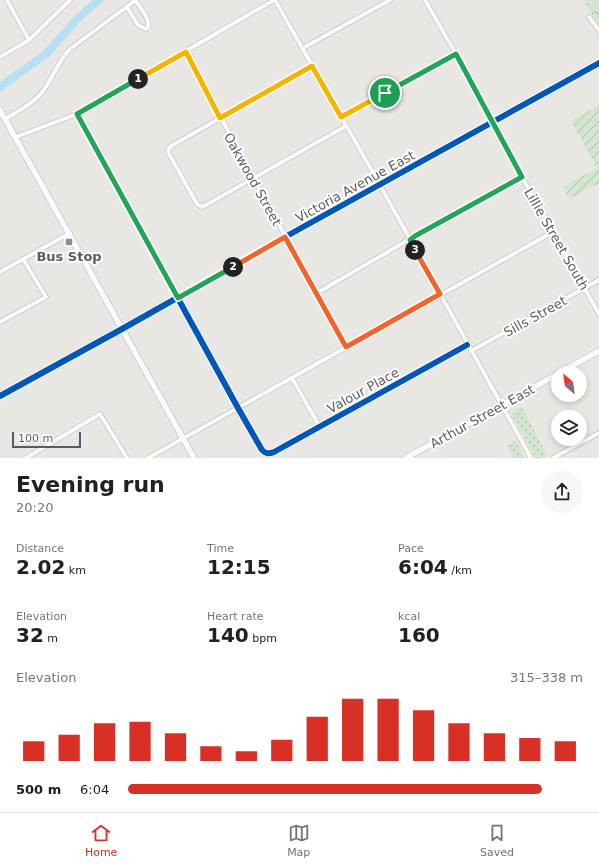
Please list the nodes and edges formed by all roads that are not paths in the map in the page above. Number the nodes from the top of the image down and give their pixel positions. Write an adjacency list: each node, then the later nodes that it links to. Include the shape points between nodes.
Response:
1 (7, 0): 10 (street)
2 (70, 0): 10 (street)
3 (136, 0): 7 (street); 7 (street, via 147,18 148,27 138,25)
4 (274, 0): 11 (street); 12 (street)
5 (390, 0): 11 (street)
6 (425, 0): 13 (street, Lillie Street South)
7 (127, 7): 21 (street, via 70,49 43,91 33,101)
8 (589, 17): 9 (street)
9 (599, 30)
10 (29, 40): 14 (street)
11 (303, 48): 16 (street)
12 (186, 52): 18 (street); 20 (street, Oakwood Street)
13 (456, 54): 19 (street); 22 (street, Lillie Street South)
14 (0, 57)
15 (599, 63): 22 (street, Victoria Avenue East)
16 (312, 66): 19 (street); 20 (street)
17 (0, 111): 21 (street)
18 (77, 114): 24 (street); 38 (street)
19 (341, 117): 23 (street)
20 (220, 118): 26 (street, Oakwood Street); 26 (street, via 171,146 169,154 197,204 202,207)
21 (5, 119): 24 (street)
22 (493, 122): 25 (street, Lillie Street South); 27 (street, Victoria Avenue East)
23 (346, 126): 26 (street); 27 (street)
24 (16, 137): 28 (street)
25 (522, 177): 29 (street, Lillie Street South); 31 (street)
26 (253, 178): 30 (street, Oakwood Street)
27 (380, 185): 30 (street, Victoria Avenue East); 31 (street)
28 (70, 232): 32 (street); 41 (street)
29 (553, 232): 35 (street, Lillie Street South); 37 (street)
30 (285, 237): 36 (street, Oakwood Street); 38 (street, Victoria Avenue East)
31 (410, 240): 36 (street); 37 (street)
32 (23, 259): 33 (street); 40 (street, via 46,297)
33 (0, 272)
34 (599, 280): 35 (street, Sills Street)
35 (585, 288): 39 (street, Lillie Street South); 44 (street, Sills Street)
36 (317, 293): 43 (street, Oakwood Street)
37 (440, 294): 42 (street); 43 (street)
38 (178, 298): 41 (street, Victoria Avenue East); 51 (street)
39 (599, 314)
40 (0, 322)
41 (122, 329): 49 (street, Victoria Avenue East); 54 (street)
42 (468, 345): 44 (street); 52 (street, Valour Place)
43 (346, 347): 48 (street)
44 (471, 351): 50 (street)
45 (599, 351): 46 (street, Arthur Street East)
46 (572, 366)
47 (551, 377): 50 (street, Arthur Street East)
48 (292, 378): 51 (street); 52 (street)
49 (0, 396)
50 (502, 405): 59 (street, Arthur Street East); 60 (street)
51 (238, 408): 52 (street, Valour Place, via 262,450 269,454); 54 (street)
52 (320, 427)
53 (599, 433): 61 (street)
54 (184, 439): 57 (street); 58 (street)
55 (26, 458): 56 (street, via 100,414)
56 (126, 458)
57 (148, 458)
58 (194, 458)
59 (406, 458)
60 (531, 458)
61 (553, 458)

